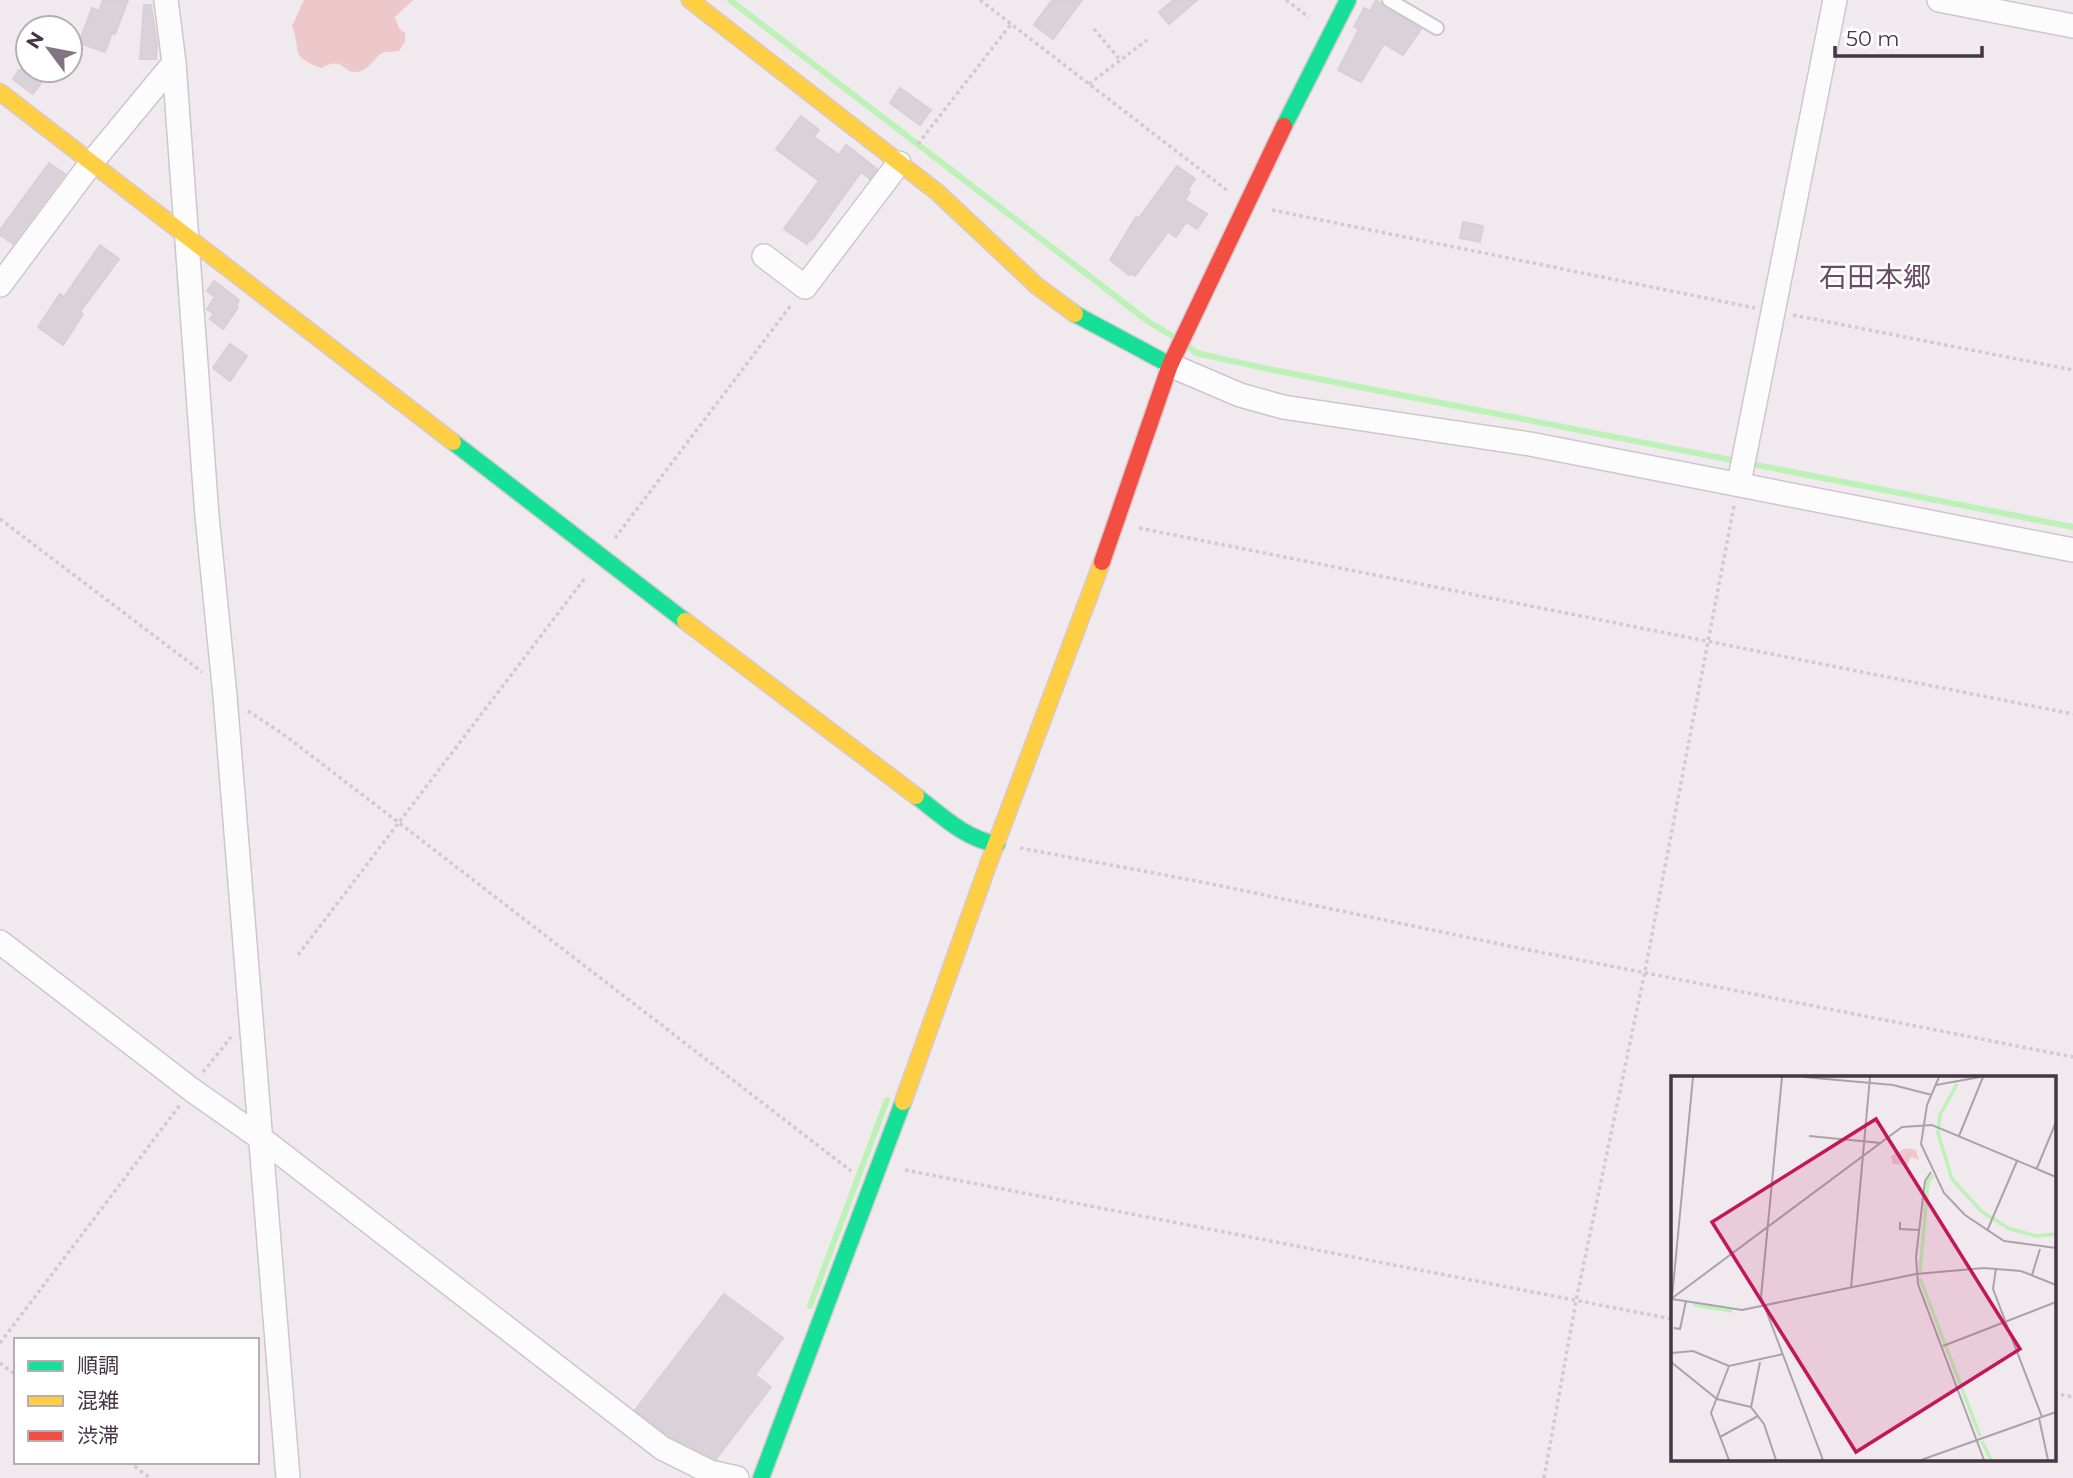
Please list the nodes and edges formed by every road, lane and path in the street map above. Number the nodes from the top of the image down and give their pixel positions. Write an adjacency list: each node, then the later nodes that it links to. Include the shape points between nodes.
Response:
1 (166, 0): 14 (street)
2 (690, 0): 18 (street)
3 (980, 0): 8 (path)
4 (1348, 0): 19 (street)
5 (1389, 0): 10 (lane)
6 (1835, 0): 24 (street)
7 (1939, 0): 9 (street)
8 (1011, 24): 15 (path); 18 (path)
9 (2073, 26)
10 (1437, 28)
11 (1094, 29): 13 (path)
12 (1147, 40): 13 (path)
13 (1121, 60): 15 (path)
14 (174, 63): 17 (street); 20 (street)
15 (1089, 84): 19 (path)
16 (0, 92): 17 (street)
17 (92, 162): 20 (street); 22 (street)
18 (900, 164): 23 (street); 25 (street, via 965,215 1051,298)
19 (1247, 205): 24 (path); 25 (street)
20 (187, 237): 31 (street); 33 (street)
21 (764, 256): 23 (street)
22 (0, 285)
23 (805, 286): 31 (path)
24 (1774, 312): 26 (path); 27 (street)
25 (1170, 365): 27 (street, via 1240,396 1283,407 1530,444); 29 (street)
26 (2073, 370)
27 (1739, 483): 30 (street); 32 (path)
28 (0, 519): 33 (path)
29 (1116, 523): 32 (path); 36 (street)
30 (2073, 550)
31 (601, 557): 35 (path); 36 (street, via 962,831)
32 (1707, 642): 34 (path); 39 (path)
33 (224, 692): 35 (path); 40 (street)
34 (2073, 715)
35 (398, 822): 38 (path); 45 (path)
36 (997, 844): 39 (path); 44 (street)
37 (0, 942): 42 (street)
38 (298, 955)
39 (1646, 971): 41 (path); 46 (path)
40 (250, 1014): 42 (path); 43 (street)
41 (2073, 1057)
42 (191, 1089): 43 (street); 48 (path)
43 (262, 1139): 51 (street); 52 (street, via 662,1448 710,1472)
44 (880, 1166): 45 (street); 46 (path)
45 (872, 1187): 53 (street)
46 (1576, 1301): 47 (path); 54 (path)
47 (1671, 1319)
48 (0, 1343)
49 (132, 1464): 50 (path)
50 (150, 1478)
51 (288, 1478)
52 (737, 1478)
53 (761, 1478)
54 (1544, 1478)

